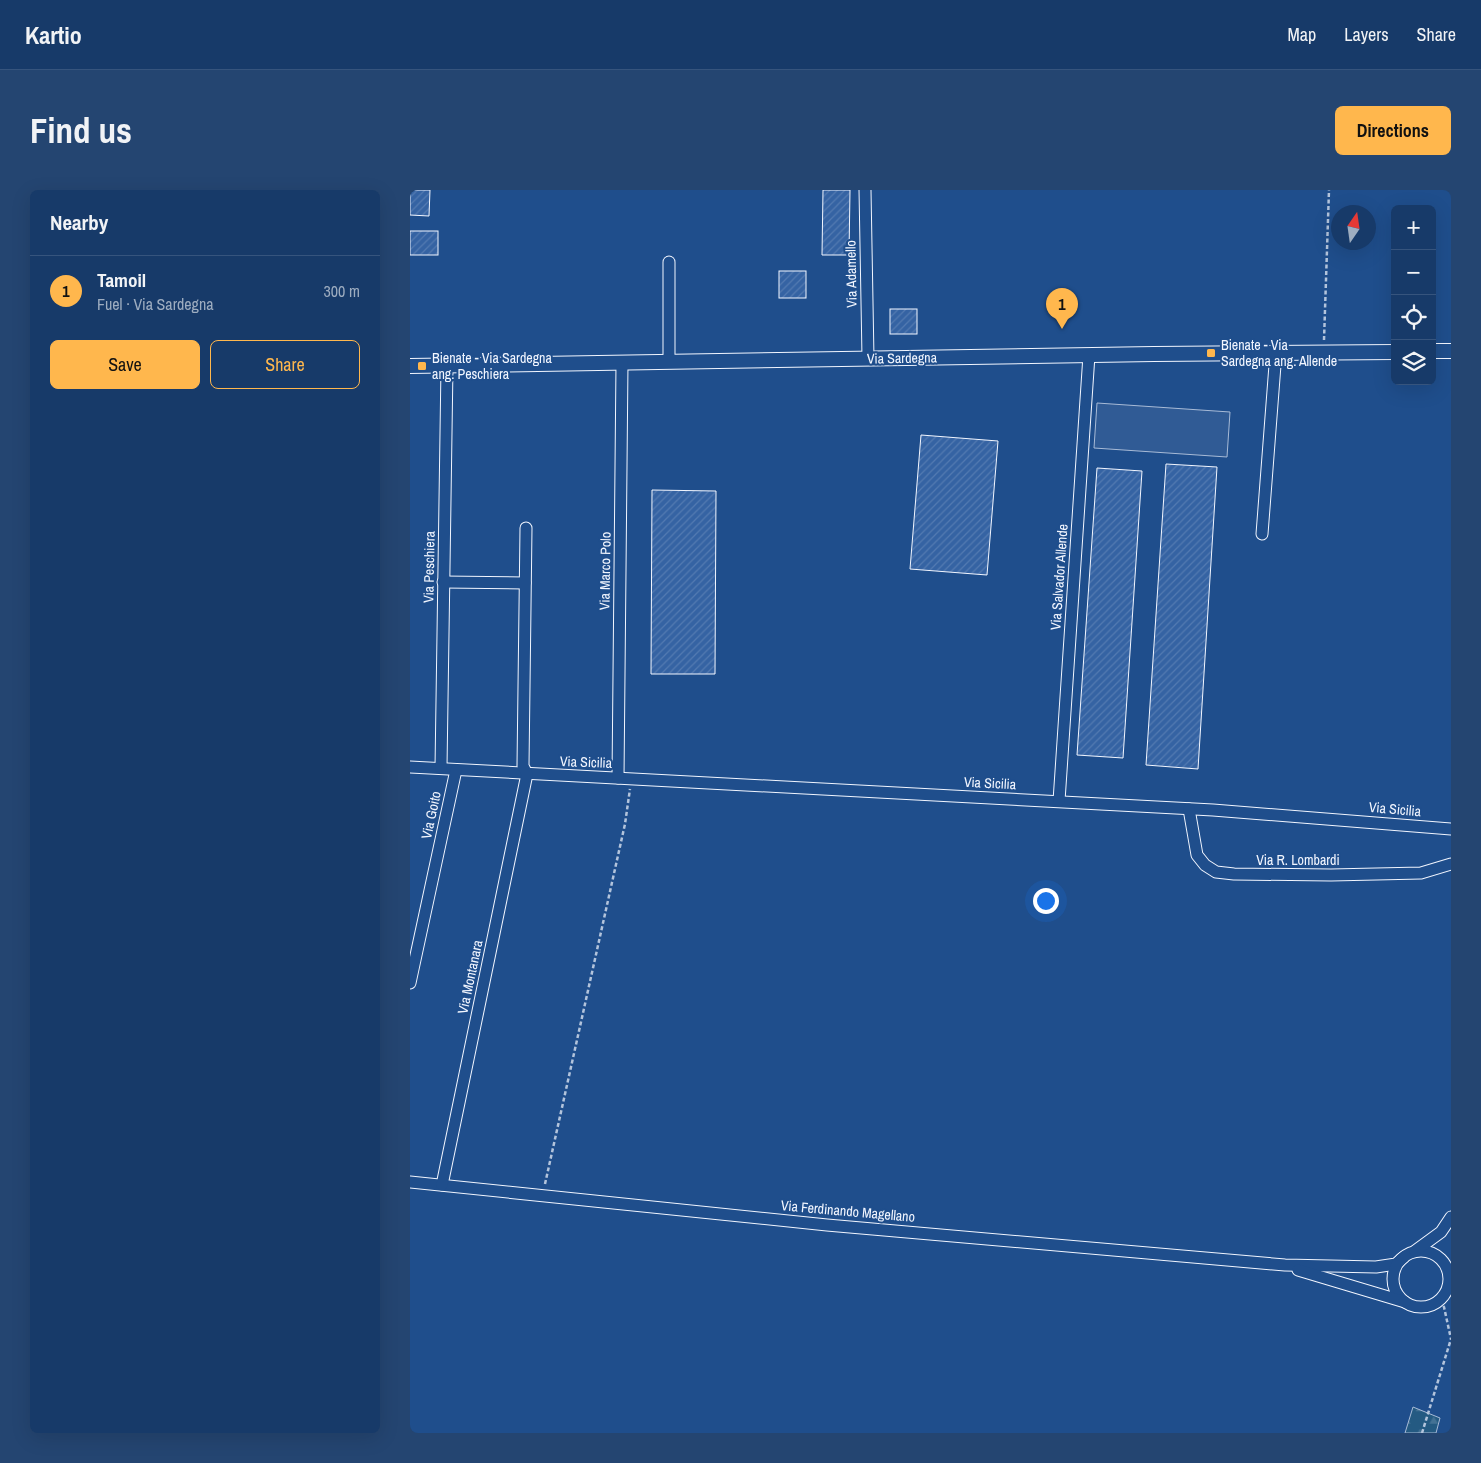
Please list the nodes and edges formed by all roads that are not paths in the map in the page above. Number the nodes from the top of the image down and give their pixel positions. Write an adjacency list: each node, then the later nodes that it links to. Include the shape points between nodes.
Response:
1 (865, 190): 8 (street, Via Adamello)
2 (669, 262): 9 (street)
3 (1436, 351): 4 (street)
4 (1451, 351)
5 (1276, 352): 6 (street, Via Sardegna); 7 (street, Via Sardegna); 14 (street)
6 (1391, 352)
7 (1088, 355): 8 (street, Via Sardegna); 22 (street, Via Salvador Allende)
8 (868, 358): 9 (street, Via Sardegna)
9 (669, 362): 10 (street, Via Sardegna)
10 (622, 364): 12 (street, Via Sardegna); 21 (street, Via Marco Polo)
11 (410, 366): 12 (street, Via Sardegna)
12 (447, 366): 15 (street, Via Peschiera)
13 (526, 528): 16 (street)
14 (1262, 534)
15 (443, 582): 16 (street); 18 (street, Via Peschiera)
16 (525, 583): 20 (street, via 523,766)
17 (410, 767): 18 (street, Via Sicilia)
18 (441, 768): 19 (street, Via Sicilia)
19 (456, 770): 20 (street, Via Sicilia); 26 (street, Via Goito)
20 (528, 774): 21 (street, Via Sicilia); 28 (street, Via Montanara)
21 (618, 778): 22 (street, Via Sicilia)
22 (1059, 802): 23 (street, Via Sicilia)
23 (1189, 808): 24 (street, Via Sicilia); 25 (street, Via R. Lombardi, via 1198,855 1205,866 1216,872 1421,873)
24 (1451, 828)
25 (1451, 864)
26 (410, 983)
27 (410, 1182): 28 (street, Via Ferdinando Magellano)
28 (442, 1185): 31 (street, Via Ferdinando Magellano, via 827,1225)
29 (1451, 1217): 30 (street, via 1441,1232)
30 (1409, 1254): 31 (street, Via Ferdinando Magellano, via 1396,1264 1376,1267); 32 (street, via 1432,1252 1446,1264); 33 (street, via 1398,1264 1393,1281 1400,1297)
31 (1284, 1265): 33 (street, Via Ferdinando Magellano)
32 (1450, 1278): 33 (street, via 1448,1289 1432,1305 1424,1307)
33 (1407, 1303)

